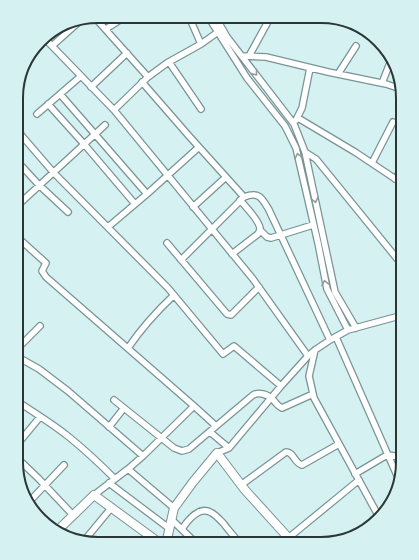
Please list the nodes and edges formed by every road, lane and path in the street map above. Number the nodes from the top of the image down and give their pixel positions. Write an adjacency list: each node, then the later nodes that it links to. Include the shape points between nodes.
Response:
1 (100, 23): 8 (street)
2 (115, 23): 8 (street)
3 (192, 23): 11 (street)
4 (212, 23): 9 (street)
5 (219, 23): 15 (street, via 226,37)
6 (267, 23): 16 (street)
7 (72, 28): 12 (street)
8 (106, 29): 14 (street)
9 (218, 32): 11 (street); 54 (street, one-way to 9, via 296,148 285,126 248,78)
10 (48, 42): 12 (street)
11 (201, 44): 17 (street)
12 (52, 46): 21 (street)
13 (356, 46): 20 (street)
14 (128, 53): 22 (street); 25 (street)
15 (242, 56): 16 (street); 34 (street, one-way to 34)
16 (249, 56): 19 (street, via 266,57)
17 (170, 62): 22 (street); 29 (street)
18 (389, 66): 24 (street)
19 (310, 68): 20 (street); 32 (street)
20 (338, 74): 24 (street)
21 (81, 76): 25 (street); 27 (street)
22 (148, 76): 23 (street)
23 (142, 82): 30 (street); 39 (street)
24 (382, 83): 26 (street)
25 (91, 87): 30 (street)
26 (395, 87)
27 (60, 94): 28 (street); 36 (street)
28 (48, 104): 31 (street); 38 (street)
29 (201, 109)
30 (114, 110): 44 (street)
31 (37, 114)
32 (298, 118): 34 (street); 41 (street)
33 (393, 122): 41 (street)
34 (294, 124): 40 (street)
35 (105, 126): 36 (street)
36 (95, 134): 38 (street); 48 (street)
37 (23, 137): 43 (street)
38 (84, 144): 43 (street); 51 (street)
39 (199, 147): 44 (street); 45 (street)
40 (305, 152): 62 (street, via 316,158); 68 (street, one-way to 68, via 335,292)
41 (372, 163): 46 (street)
42 (23, 168): 47 (street)
43 (53, 172): 47 (street); 55 (street)
44 (167, 175): 48 (street); 52 (street)
45 (226, 177): 49 (street); 52 (street)
46 (395, 179)
47 (39, 185): 50 (street); 53 (street)
48 (147, 194): 51 (street)
49 (242, 199): 56 (street); 57 (street, via 258,222); 58 (street, via 250,194 256,194 263,199)
50 (23, 200)
51 (135, 204): 55 (street)
52 (193, 207): 56 (street)
53 (68, 212)
54 (314, 225): 58 (street); 69 (street, one-way to 54, via 327,289)
55 (108, 227): 65 (street)
56 (211, 229): 61 (street); 63 (street)
57 (260, 230): 58 (street, via 267,237); 61 (street)
58 (281, 235): 70 (street)
59 (23, 242): 72 (street, via 46,263 42,271 44,275)
60 (167, 243): 63 (street)
61 (232, 254): 64 (street)
62 (396, 257)
63 (181, 260): 64 (street, via 227,314 231,315)
64 (259, 288): 74 (street)
65 (174, 295): 72 (street, via 139,332); 76 (street, via 223,354 234,346)
66 (396, 316): 68 (street)
67 (40, 326): 71 (street)
68 (356, 328): 69 (street)
69 (348, 330): 70 (street)
70 (333, 338): 73 (street); 92 (street)
71 (23, 343)
72 (128, 348): 81 (street)
73 (315, 350): 74 (street); 77 (street, via 309,376)
74 (308, 356): 76 (street)
75 (23, 360): 85 (street, via 68,391)
76 (281, 386): 78 (street)
77 (313, 394): 78 (street, via 282,408 278,407); 89 (street)
78 (271, 397): 84 (street, via 258,393 253,395); 90 (street)
79 (114, 400): 82 (street)
80 (23, 405): 83 (street)
81 (194, 406): 84 (street); 88 (street)
82 (124, 408): 85 (street); 88 (street)
83 (40, 416): 87 (street); 100 (street, via 81,447)
84 (216, 426): 86 (street)
85 (109, 427): 93 (street)
86 (210, 432): 88 (street, via 189,449 182,451); 90 (street)
87 (23, 437)
88 (162, 438): 93 (street)
89 (339, 444): 99 (street); 104 (street, via 302,466 286,452)
90 (229, 448): 91 (street)
91 (217, 453): 104 (main road); 108 (main road)
92 (387, 455): 94 (street); 98 (street); 99 (street)
93 (143, 456): 97 (street)
94 (396, 456)
95 (23, 464): 103 (street)
96 (64, 465): 103 (street)
97 (128, 469): 100 (street); 108 (street)
98 (395, 473)
99 (355, 474): 101 (street)
100 (115, 478): 102 (street)
101 (359, 480): 109 (street); 121 (street)
102 (109, 483): 105 (street); 113 (street)
103 (44, 485): 106 (street); 110 (street)
104 (241, 485): 120 (main road)
105 (94, 494): 107 (main road); 110 (main road)
106 (33, 498)
107 (112, 507): 115 (street); 116 (main road)
108 (174, 508): 111 (main road)
109 (376, 513)
110 (73, 515): 112 (main road)
111 (171, 519): 113 (main road); 114 (street)
112 (61, 527)
113 (170, 529): 117 (main road)
114 (182, 529): 118 (street); 119 (street, via 193,516 207,511 216,516)
115 (88, 536)
116 (152, 537)
117 (168, 537)
118 (190, 537)
119 (234, 537)
120 (287, 537)
121 (295, 537)

